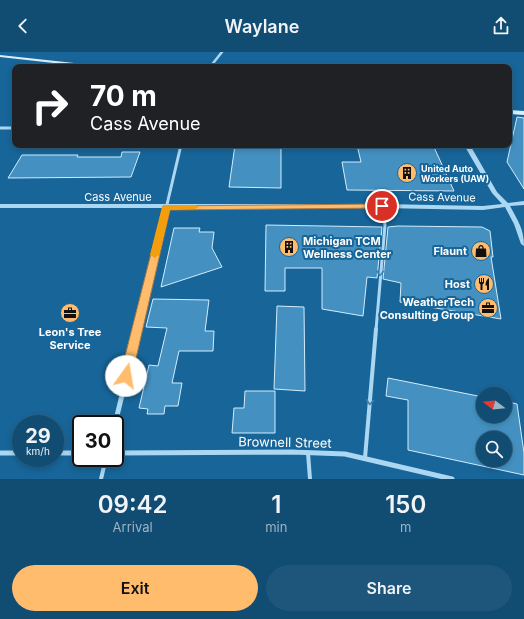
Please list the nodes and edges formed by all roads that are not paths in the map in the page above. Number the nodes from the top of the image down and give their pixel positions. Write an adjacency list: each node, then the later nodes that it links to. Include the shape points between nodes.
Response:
1 (222, 52): 4 (street)
2 (0, 56): 3 (main road)
3 (74, 64)
4 (212, 64)
5 (512, 112): 6 (main road)
6 (524, 113)
7 (0, 128): 8 (street)
8 (12, 128)
9 (180, 148): 15 (street)
10 (469, 148): 14 (street, via 495,192)
11 (524, 203): 14 (street, Cass Avenue)
12 (0, 206): 15 (street, Cass Avenue)
13 (382, 206): 14 (street, Cass Avenue); 15 (street, Cass Avenue); 22 (lane, one-way to 22, via 385,226)
14 (507, 206): 16 (street)
15 (166, 207): 17 (street)
16 (524, 244)
17 (117, 415)
18 (0, 453): 19 (street)
19 (12, 453)
20 (124, 453): 21 (street, Brownell Street)
21 (308, 453): 22 (street, Brownell Street, via 345,454); 25 (lane)
22 (365, 458): 26 (street, Brownell Street)
23 (104, 467): 24 (lane)
24 (101, 479)
25 (310, 479)
26 (452, 479)

